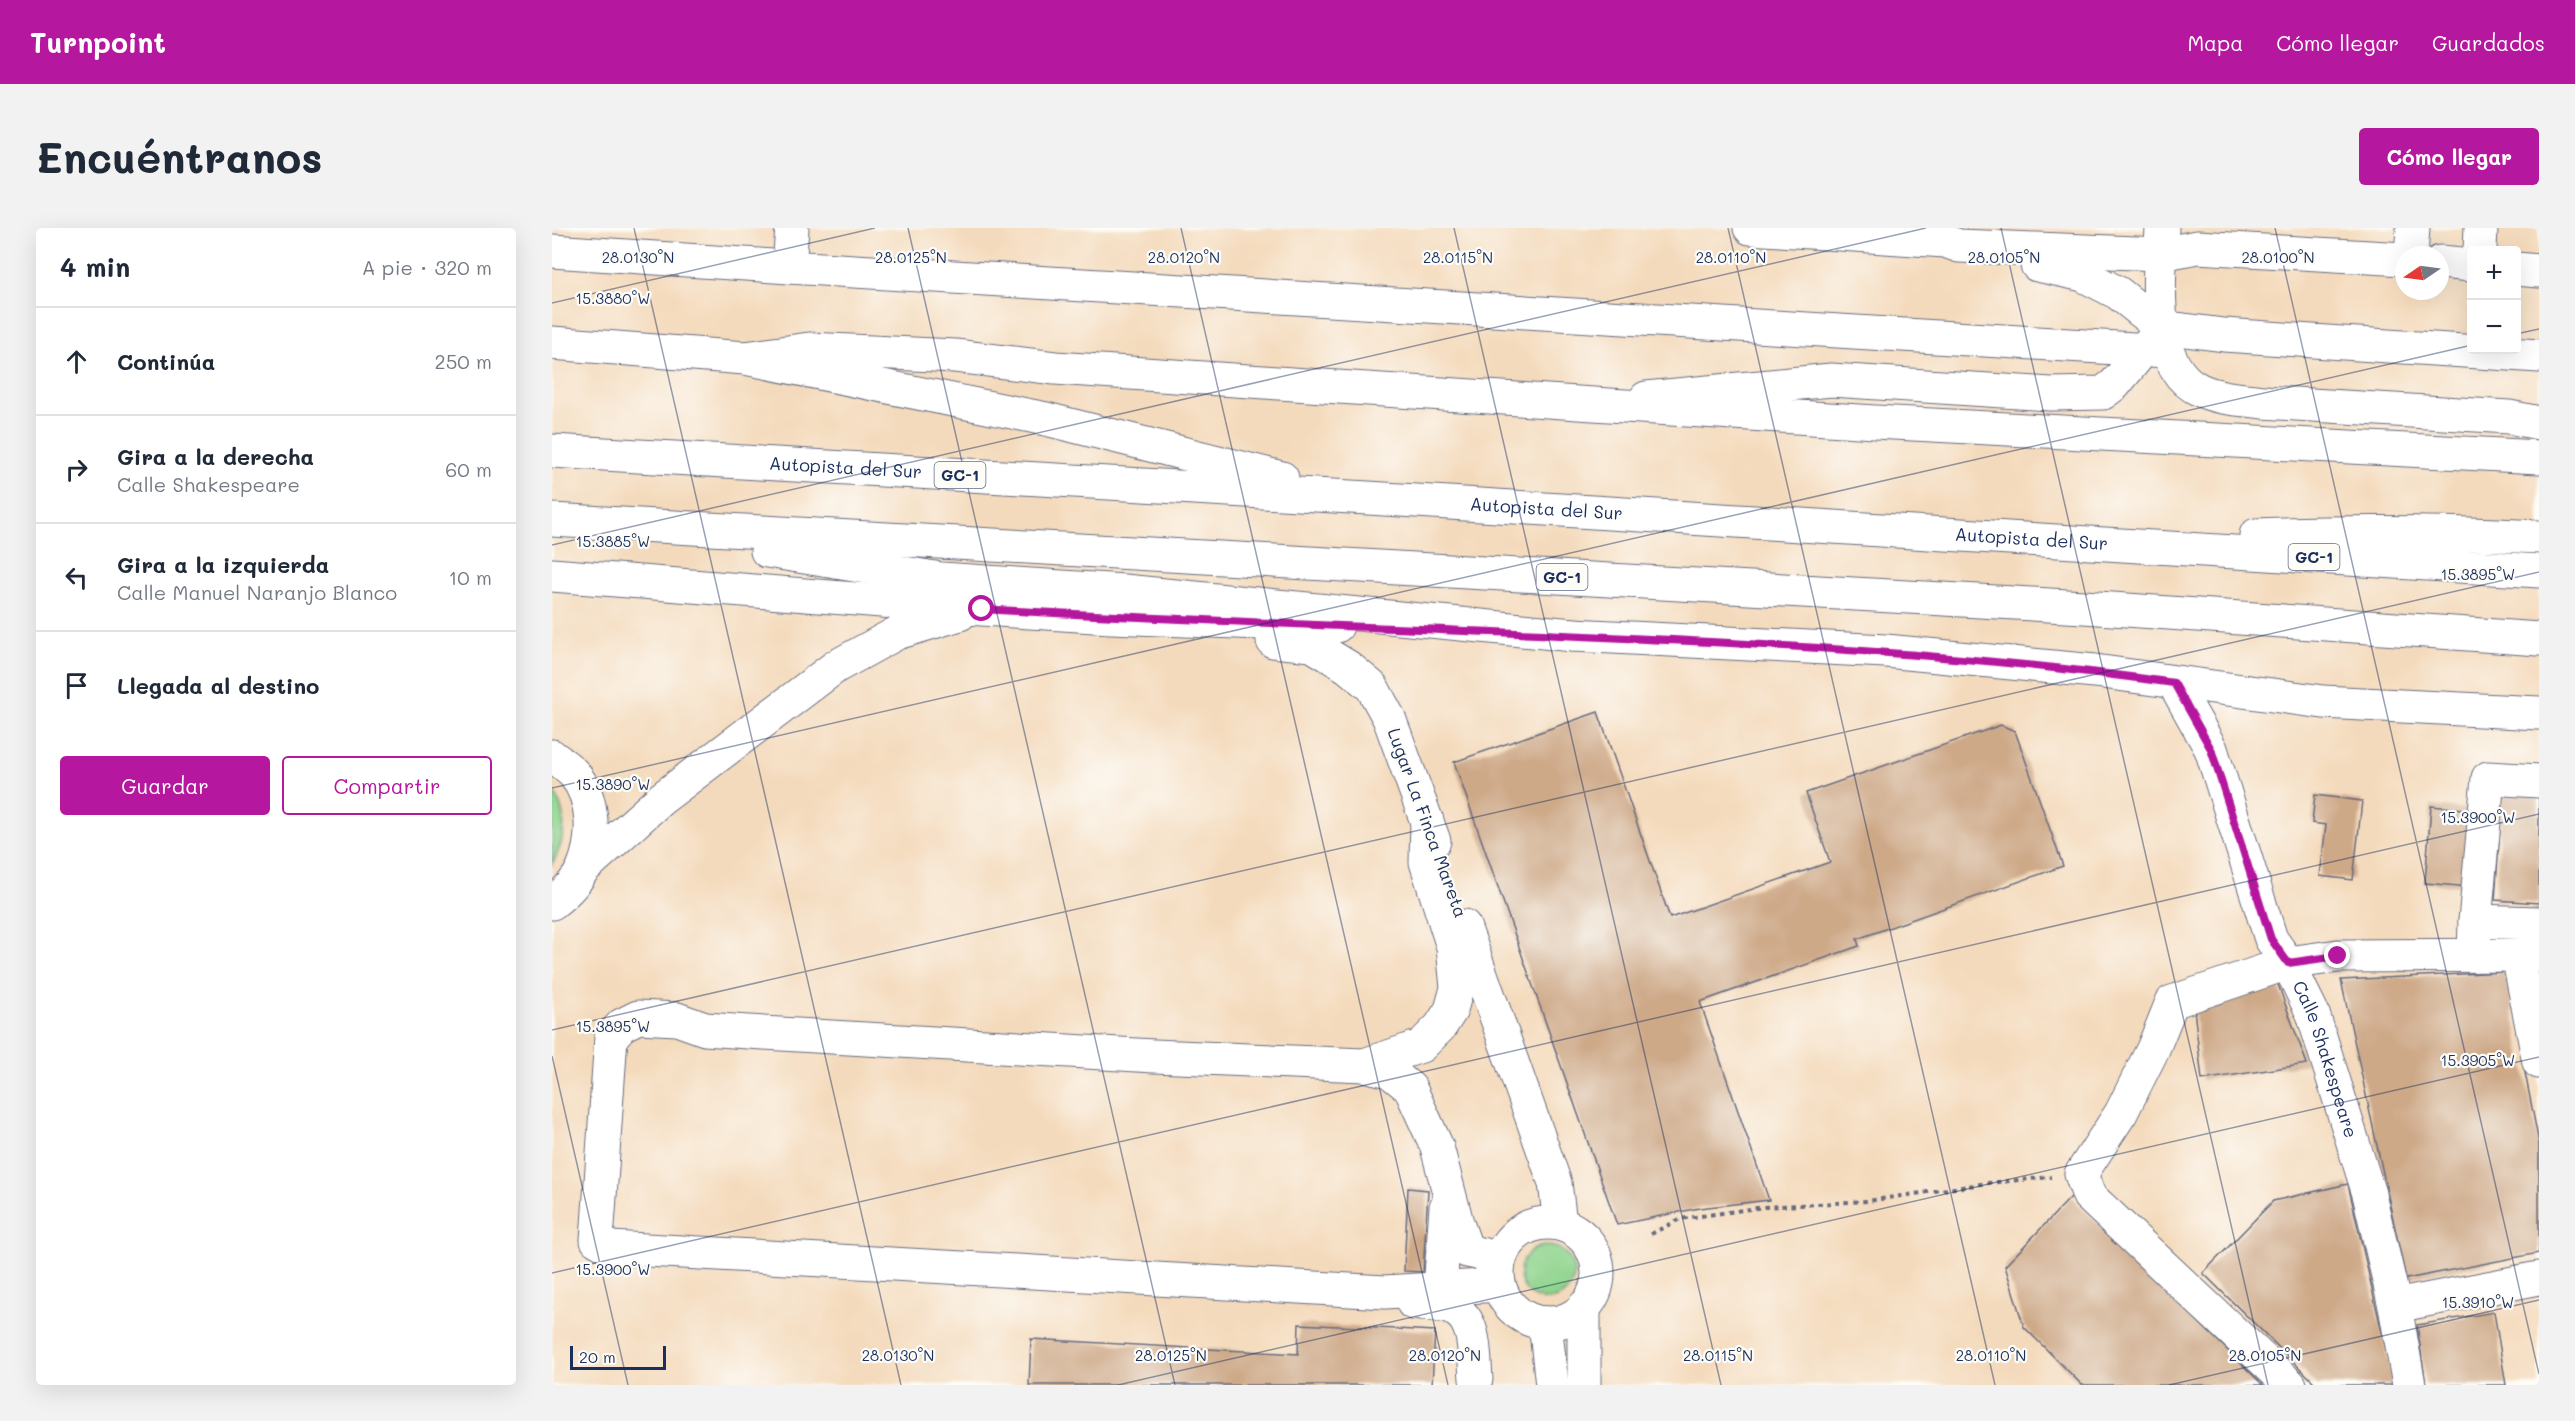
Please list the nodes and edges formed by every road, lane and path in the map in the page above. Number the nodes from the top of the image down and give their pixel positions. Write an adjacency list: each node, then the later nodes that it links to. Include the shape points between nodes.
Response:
1 (792, 228): 16 (main road)
2 (1750, 228): 5 (main road)
3 (2413, 228): 10 (main road)
4 (2481, 228): 11 (main road)
5 (1822, 230): 6 (main road)
6 (1893, 233): 7 (main road, via 1945,241)
7 (1960, 237): 9 (main road); 20 (main road, via 1993,257 2083,275 2118,293)
8 (2242, 238): 9 (main road, via 2197,247); 13 (main road)
9 (2162, 241): 20 (main road)
10 (2412, 246)
11 (2480, 246)
12 (552, 251): 16 (main road)
13 (2395, 258)
14 (2449, 263): 15 (main road)
15 (2467, 265)
16 (789, 267): 20 (main road)
17 (2521, 269): 18 (main road)
18 (2539, 271)
19 (552, 343): 22 (main road)
20 (2157, 343): 21 (main road, via 2224,335); 23 (main road, via 2103,393 2052,394 1831,380); 24 (main road, via 2180,375 2199,389 2226,398 2509,417)
21 (2539, 356)
22 (745, 358): 23 (main road, via 809,350 955,356 1055,368); 27 (main road, via 1046,419)
23 (1578, 404): 26 (main road)
24 (2539, 423)
25 (552, 451): 27 (main road, Autopista del Sur / GC-1)
26 (2539, 457)
27 (1368, 498): 31 (main road, Autopista del Sur / GC-1)
28 (552, 520): 29 (main road, GC-1)
29 (585, 522): 36 (main road, via 941,579 1124,591); 37 (main road, GC-1, via 2072,607)
30 (2539, 537): 31 (main road, via 2340,531)
31 (2090, 543): 32 (main road, Autopista del Sur / GC-1)
32 (2539, 571)
33 (552, 575): 34 (main road)
34 (982, 609): 35 (main road); 43 (main road, via 897,633 835,667 661,799)
35 (1111, 617): 36 (main road); 42 (main road, Lugar La Finca Mareta, via 1312,645 1348,667 1372,687 1389,718)
36 (1573, 635): 38 (main road, via 1886,651 2095,671)
37 (2539, 639)
38 (2174, 683): 39 (main road, via 2323,702); 49 (main road, Calle Shakespeare, via 2211,749 2271,939)
39 (2539, 713)
40 (552, 756): 43 (main road, via 574,774 586,798 592,823)
41 (2539, 781): 45 (main road, via 2488,777)
42 (1427, 821): 51 (main road, via 1426,862 1453,947 1457,988 1451,1010 1421,1046); 54 (main road, Lugar La Finca Mareta, via 1555,1183)
43 (583, 869): 44 (main road)
44 (552, 903)
45 (2475, 921): 46 (main road); 47 (main road)
46 (2539, 923)
47 (2474, 955): 48 (main road); 49 (main road, via 2338,956)
48 (2529, 955): 50 (main road)
49 (2288, 963): 52 (main road, via 2172,1002 2121,1113); 60 (main road, Calle Shakespeare, via 2313,1014 2370,1194)
50 (2539, 1062)
51 (1364, 1065): 53 (main road, via 1389,1071 1410,1088 1437,1147); 59 (main road, via 760,1033 705,1029 677,1018 638,1017 622,1024 611,1037 597,1240 611,1248)
52 (2081, 1174): 55 (path, via 1868,1201 1764,1207 1680,1219); 65 (main road, via 2089,1196)
53 (1448, 1191): 57 (main road, via 1467,1251); 58 (main road)
54 (1560, 1223): 57 (main road, via 1529,1225 1516,1233 1505,1245); 61 (main road, via 1582,1236 1596,1258 1598,1276 1594,1293)
55 (1651, 1234)
56 (2539, 1278): 60 (main road)
57 (1503, 1283): 58 (main road); 59 (main road, via 1495,1326 1476,1379 1471,1333 1463,1317 1455,1310 1399,1301); 62 (main road, via 1532,1321)
58 (1440, 1289): 59 (main road)
59 (1385, 1292)
60 (2395, 1306): 66 (main road, Calle Shakespeare)
61 (1584, 1307): 62 (main road, via 1559,1322); 64 (main road)
62 (1545, 1323): 63 (main road)
63 (1552, 1385)
64 (1584, 1385)
65 (2290, 1385)
66 (2409, 1385)

